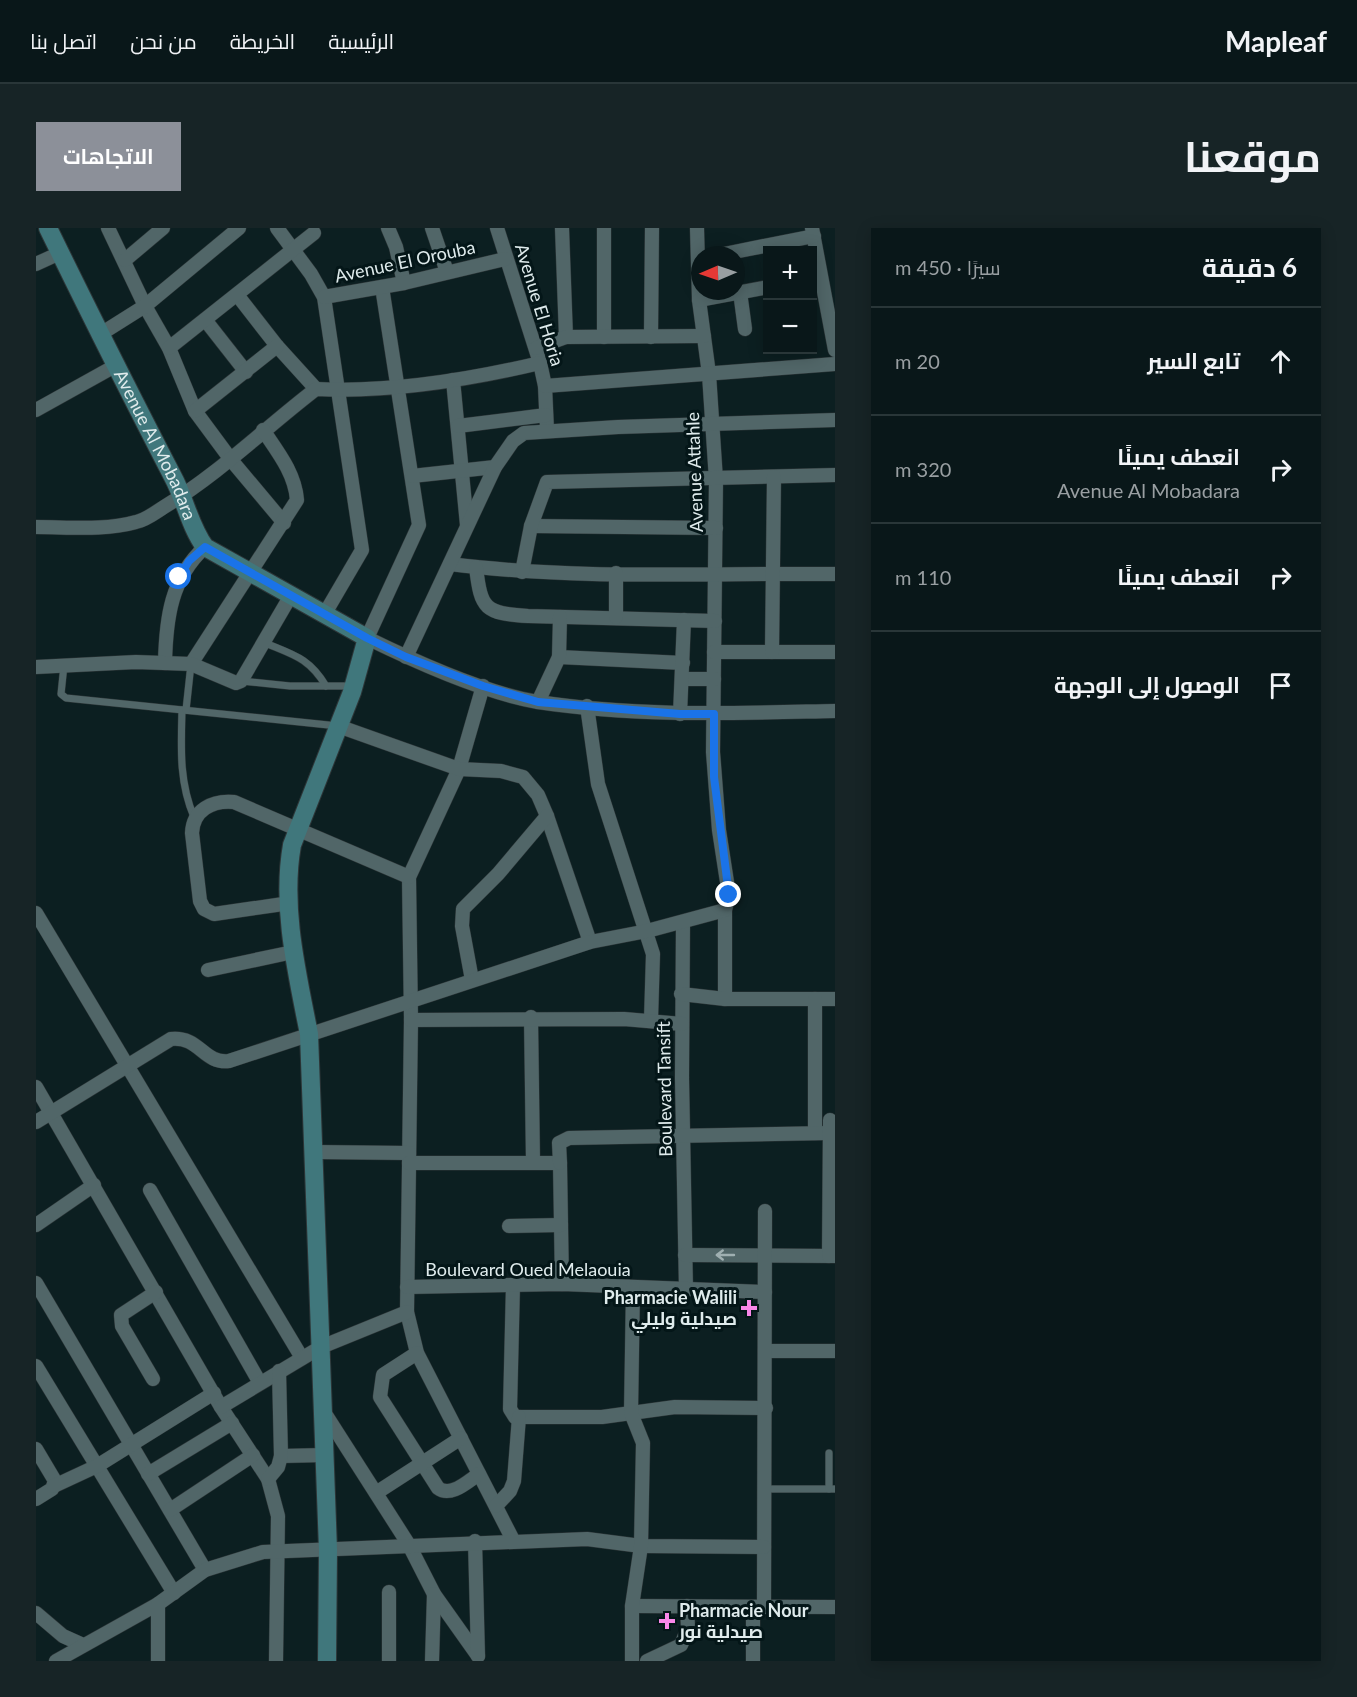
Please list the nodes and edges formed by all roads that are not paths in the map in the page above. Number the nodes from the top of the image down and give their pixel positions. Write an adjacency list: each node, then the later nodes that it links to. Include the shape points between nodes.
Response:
1 (48, 228): 20 (street, Avenue Al Mobadara)
2 (108, 228): 22 (street)
3 (163, 228): 22 (street)
4 (239, 228): 33 (street)
5 (277, 228): 18 (street, Avenue El Orouba)
6 (388, 228): 25 (street)
7 (432, 228): 24 (street)
8 (497, 228): 21 (street, Avenue El Horia)
9 (562, 228): 38 (street)
10 (604, 228): 39 (street)
11 (651, 228): 40 (street)
12 (697, 228): 15 (street, Avenue Attahle)
13 (813, 232): 16 (street); 44 (street)
14 (314, 233): 18 (street)
15 (698, 246)
16 (777, 246)
17 (763, 249): 19 (street)
18 (294, 250): 29 (street); 30 (street, Avenue El Orouba)
19 (745, 252)
20 (60, 253): 23 (street); 36 (street, Avenue Al Mobadara)
21 (505, 258): 24 (street, Avenue El Orouba); 43 (street, Avenue El Horia)
22 (125, 260): 33 (street)
23 (36, 264)
24 (447, 272): 25 (street, Avenue El Orouba)
25 (404, 283): 26 (street, Avenue El Orouba)
26 (382, 287): 30 (street, Avenue El Orouba); 51 (street)
27 (763, 289): 28 (street)
28 (745, 291)
29 (238, 296): 34 (street); 41 (street)
30 (324, 297): 54 (street)
31 (699, 300): 37 (street, Avenue Attahle)
32 (741, 300): 35 (street)
33 (145, 306): 36 (street); 42 (street)
34 (206, 321): 42 (street); 48 (street)
35 (745, 329)
36 (99, 335): 47 (street, Avenue Al Mobadara)
37 (704, 336): 40 (street); 49 (street, Avenue Attahle)
38 (566, 337): 39 (street); 43 (street)
39 (604, 337): 40 (street)
40 (651, 337)
41 (278, 346): 48 (street); 53 (street)
42 (169, 348): 56 (street)
43 (536, 348): 45 (street, Avenue El Horia)
44 (835, 350)
45 (540, 363): 50 (street); 52 (street, Avenue El Horia)
46 (835, 364): 49 (street)
47 (115, 366): 55 (street); 70 (street, Avenue Al Mobadara)
48 (246, 372): 56 (street)
49 (709, 374): 52 (street); 60 (street, Avenue Attahle)
50 (453, 380): 51 (street); 59 (street)
51 (397, 386): 54 (street); 67 (street)
52 (545, 386): 57 (street, Avenue El Horia)
53 (316, 389): 54 (street); 61 (street)
54 (340, 390): 87 (street, via 362,550)
55 (36, 410)
56 (195, 411): 63 (street)
57 (546, 415): 59 (street); 62 (street, Avenue El Horia)
58 (835, 420): 60 (street)
59 (458, 426): 65 (street)
60 (712, 426): 62 (street); 69 (street, Avenue Attahle)
61 (263, 430): 63 (street); 72 (street, via 296,487 297,500)
62 (547, 430): 64 (street, via 524,433 513,441)
63 (232, 460): 70 (street); 72 (street)
64 (495, 467): 65 (street); 75 (street)
65 (462, 470): 67 (street); 75 (street)
66 (835, 475): 68 (street)
67 (412, 476): 92 (street, via 419,525)
68 (774, 477): 69 (street); 83 (street)
69 (716, 480): 73 (street, via 547,482); 76 (street, Avenue Attahle)
70 (183, 495): 74 (street, via 138,522 73,529); 77 (street, Avenue Al Mobadara)
71 (36, 514): 74 (street)
72 (284, 523): 81 (street)
73 (531, 526): 76 (street); 80 (street)
74 (39, 527)
75 (468, 527): 78 (street)
76 (716, 528): 85 (street, Avenue Attahle)
77 (205, 547): 81 (street); 99 (street, via 189,561 173,594)
78 (450, 564): 79 (street); 97 (street)
79 (476, 567): 80 (street); 88 (street, via 482,602 489,610)
80 (522, 572): 82 (street)
81 (249, 573): 86 (street); 101 (street)
82 (616, 573): 85 (street); 89 (street)
83 (773, 574): 84 (street); 85 (street); 95 (street)
84 (835, 574)
85 (715, 576): 91 (street, Avenue Attahle)
86 (290, 597): 87 (street); 93 (street)
87 (324, 615): 92 (street)
88 (560, 617): 89 (street); 98 (street)
89 (616, 617): 90 (street)
90 (684, 620): 91 (street); 100 (street)
91 (715, 621): 94 (street, Avenue Attahle)
92 (367, 638): 97 (street); 108 (street)
93 (265, 643): 106 (street); 107 (lane, via 306,660)
94 (714, 652): 95 (street); 105 (street, Avenue Attahle)
95 (772, 652): 96 (street)
96 (835, 652)
97 (406, 657): 109 (street)
98 (559, 657): 100 (street); 110 (street)
99 (165, 663): 101 (street); 102 (street)
100 (683, 663): 104 (street)
101 (191, 664): 106 (street, via 222,679); 112 (lane)
102 (64, 665): 103 (street); 112 (lane, via 63,697)
103 (36, 667)
104 (682, 679): 105 (street); 114 (street)
105 (714, 679): 115 (street, Avenue Attahle)
106 (241, 681): 107 (lane)
107 (326, 686): 108 (lane)
108 (354, 686): 116 (street)
109 (483, 686): 110 (street); 117 (street)
110 (538, 702): 111 (street)
111 (587, 706): 114 (street); 126 (street, via 598,784)
112 (184, 710): 116 (lane); 119 (lane, via 181,766 185,794)
113 (835, 711): 115 (street)
114 (680, 714): 115 (street)
115 (714, 714): 123 (street, Avenue Attahle, via 714,777 729,895)
116 (338, 726): 117 (street); 120 (street)
117 (459, 769): 118 (street, via 501,771 523,777 538,795); 121 (street)
118 (547, 816): 127 (street); 130 (street, via 462,909)
119 (194, 817): 120 (street, via 208,806 234,802); 122 (street, via 192,833 204,909 214,914)
120 (297, 829): 121 (street); 122 (street, via 290,856)
121 (409, 877): 135 (street)
122 (290, 903): 128 (street)
123 (725, 910): 125 (street); 132 (street, Avenue Attahle)
124 (36, 913): 141 (street)
125 (683, 922): 126 (street); 131 (street, Boulevard Tansift)
126 (647, 932): 127 (street); 138 (street, via 653,954)
127 (590, 942): 130 (street)
128 (293, 952): 129 (street); 140 (street)
129 (208, 970)
130 (472, 980): 135 (street)
131 (681, 994): 132 (street); 139 (street, Boulevard Tansift)
132 (725, 999): 133 (street)
133 (815, 999): 134 (street); 146 (street)
134 (835, 999)
135 (411, 1000): 137 (street); 140 (street)
136 (531, 1017): 137 (street); 138 (street); 150 (street)
137 (411, 1020): 149 (street)
138 (651, 1020): 139 (street)
139 (682, 1024): 147 (street, Boulevard Tansift)
140 (309, 1034): 141 (street, via 223,1062 211,1059 196,1044 171,1039); 148 (street)
141 (127, 1069): 143 (street); 174 (street)
142 (36, 1087): 143 (street)
143 (52, 1112): 144 (street); 152 (street)
144 (36, 1122)
145 (832, 1124): 146 (street); 160 (street)
146 (815, 1127): 147 (street)
147 (684, 1136): 151 (street, via 563,1139 559,1145); 158 (street, Boulevard Tansift)
148 (314, 1152): 149 (street); 170 (street)
149 (409, 1158): 150 (street); 164 (street)
150 (533, 1162): 151 (street)
151 (560, 1163): 156 (street)
152 (94, 1185): 155 (street); 167 (street)
153 (150, 1190): 178 (street)
154 (765, 1211): 159 (street)
155 (36, 1225)
156 (561, 1225): 157 (street); 162 (street)
157 (509, 1226)
158 (685, 1255): 159 (street, one-way to 158); 166 (street, Boulevard Tansift)
159 (765, 1255): 160 (street); 168 (street)
160 (832, 1256)
161 (36, 1283): 187 (street)
162 (562, 1284): 163 (street, Boulevard Oued Melaouia); 165 (street, Boulevard Oued Melaouia)
163 (513, 1285): 164 (street, Boulevard Oued Melaouia); 184 (street, via 510,1409)
164 (407, 1287): 169 (street)
165 (633, 1288): 166 (street, Boulevard Oued Melaouia); 183 (street)
166 (686, 1290): 168 (street, Boulevard Oued Melaouia)
167 (156, 1292): 177 (street, via 121,1315 122,1326); 179 (street)
168 (765, 1292): 171 (street)
169 (407, 1312): 170 (street); 173 (street)
170 (321, 1347): 174 (street); 182 (street)
171 (765, 1351): 172 (street); 181 (street)
172 (835, 1351)
173 (417, 1353): 186 (street); 193 (street, via 383,1375 380,1396)
174 (302, 1358): 176 (street)
175 (36, 1366): 194 (street)
176 (279, 1371): 178 (street); 192 (street)
177 (153, 1379)
178 (260, 1383): 180 (street)
179 (214, 1393): 180 (street); 187 (street)
180 (221, 1407): 185 (street)
181 (766, 1407): 183 (street, via 675,1407); 199 (street)
182 (324, 1412): 191 (street); 201 (street)
183 (631, 1413): 184 (street, via 602,1418); 208 (street, via 643,1443)
184 (519, 1417): 203 (street, via 514,1481)
185 (232, 1423): 190 (street); 195 (street)
186 (461, 1438): 193 (street); 196 (street)
187 (130, 1443): 194 (street); 195 (street)
188 (37, 1452): 198 (street, via 54,1477)
189 (829, 1453): 200 (lane)
190 (253, 1455): 197 (street); 204 (street)
191 (325, 1455): 192 (street); 210 (street)
192 (281, 1456): 197 (street)
193 (421, 1464): 196 (street, via 443,1492); 201 (street)
194 (97, 1466): 198 (street); 214 (street)
195 (148, 1474): 204 (street)
196 (479, 1474): 203 (street)
197 (268, 1479): 211 (street, via 278,1516)
198 (54, 1486): 202 (street)
199 (765, 1489): 200 (lane); 209 (street)
200 (832, 1489)
201 (376, 1493): 207 (street)
202 (36, 1499)
203 (496, 1506): 205 (street)
204 (170, 1510): 212 (street)
205 (513, 1540): 206 (street); 208 (street, via 587,1539)
206 (475, 1541): 207 (street); 223 (street)
207 (409, 1545): 210 (street); 215 (street)
208 (641, 1546): 209 (street); 217 (street)
209 (764, 1547): 219 (street)
210 (328, 1550): 211 (street); 227 (street)
211 (278, 1551): 212 (street, via 250,1554); 226 (street)
212 (205, 1570): 214 (street)
213 (388, 1592): 228 (street)
214 (174, 1593): 216 (street)
215 (434, 1594): 223 (street); 229 (street)
216 (158, 1604): 222 (street); 225 (street)
217 (632, 1606): 218 (street); 230 (street)
218 (687, 1606): 219 (street); 231 (street, via 688,1628 681,1645)
219 (758, 1607): 220 (street); 232 (street)
220 (835, 1607)
221 (36, 1613): 222 (street, via 63,1636)
222 (83, 1645): 224 (street)
223 (478, 1658)
224 (56, 1661)
225 (158, 1661)
226 (276, 1661)
227 (327, 1661)
228 (388, 1661)
229 (432, 1661)
230 (632, 1661)
231 (647, 1661)
232 (753, 1661)

